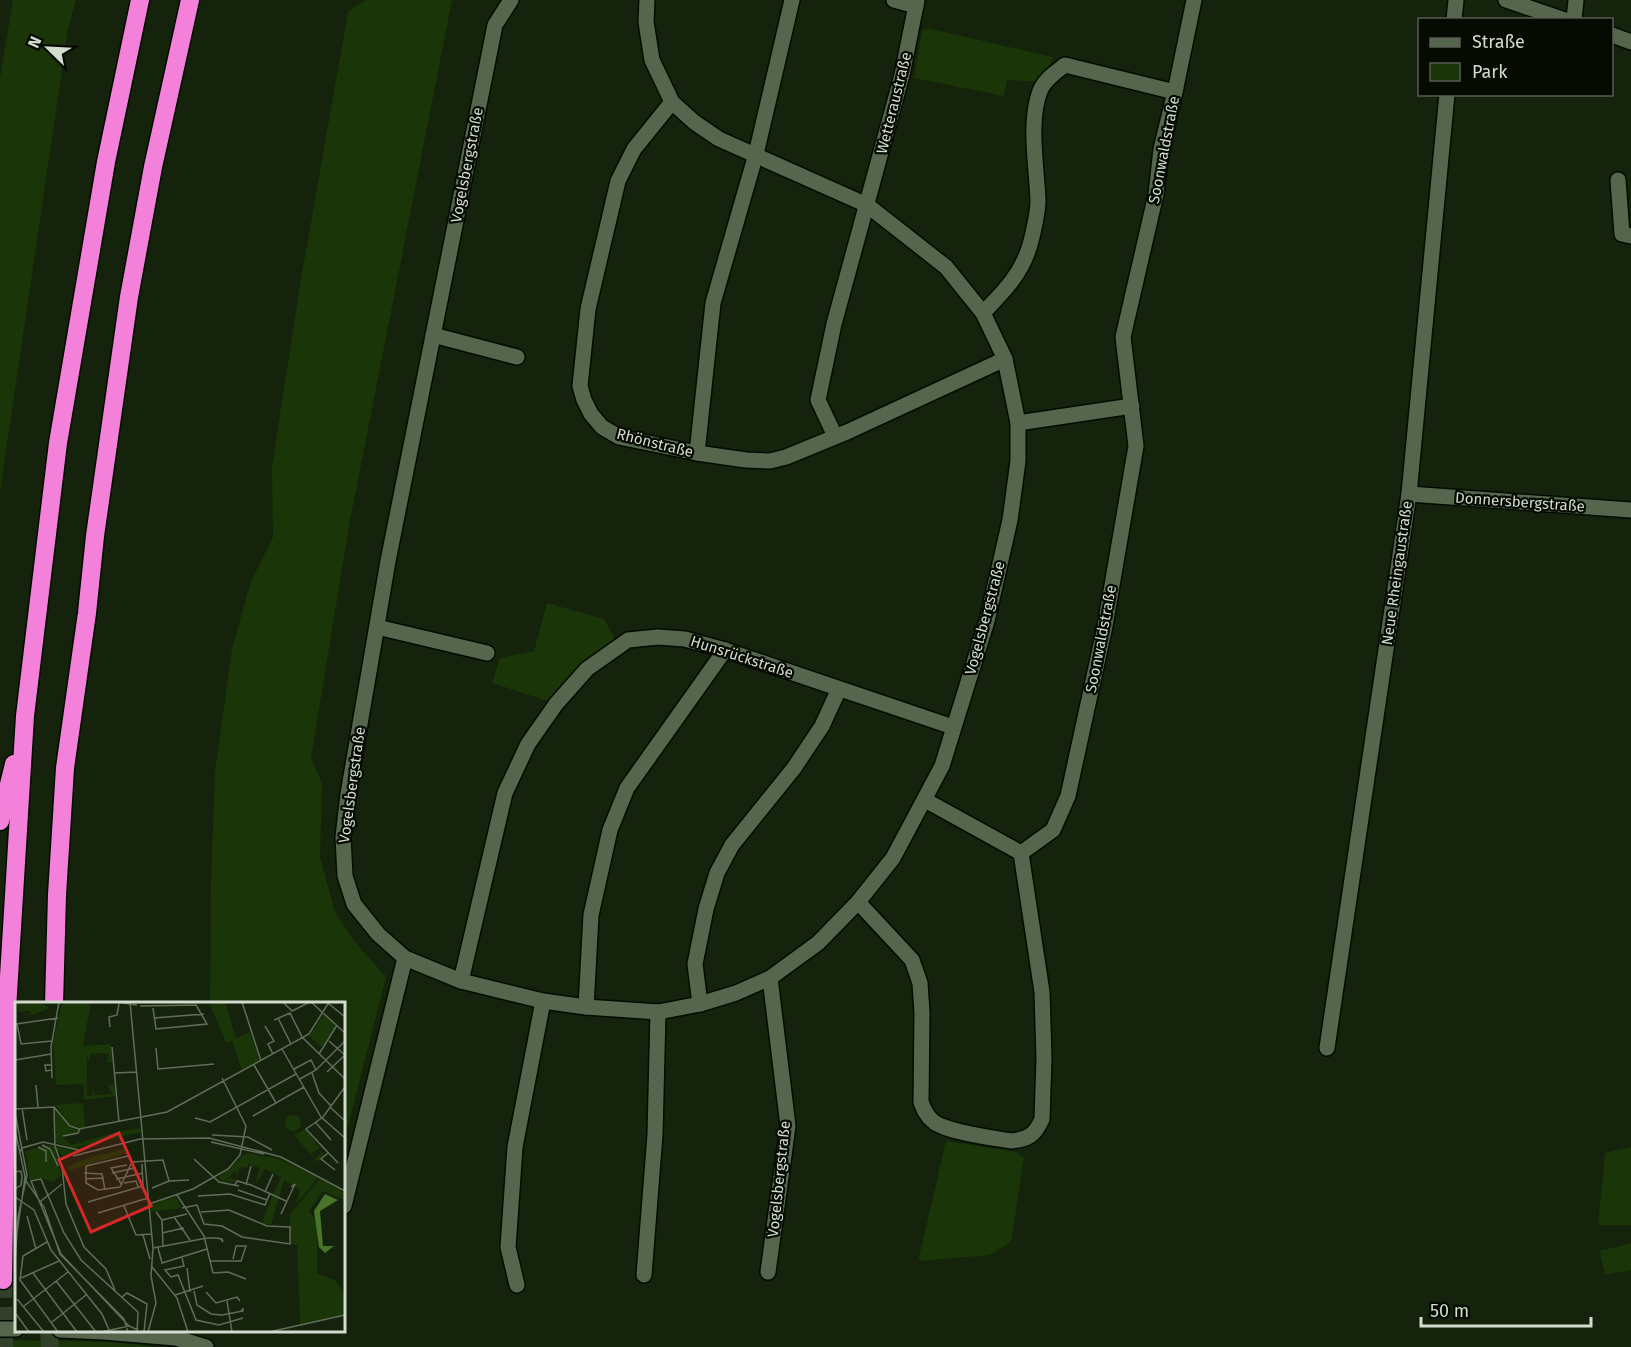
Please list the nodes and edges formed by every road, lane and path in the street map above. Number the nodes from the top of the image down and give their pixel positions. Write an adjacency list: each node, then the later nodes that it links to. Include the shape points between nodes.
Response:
1 (140, 0): 38 (highway, via 106,162 58,443)
2 (190, 0): 48 (highway, via 129,297 95,536 65,768)
3 (511, 0): 25 (street, Vogelsbergstraße, via 495,24)
4 (647, 0): 19 (street, Vogelsbergstraße, via 652,60)
5 (792, 0): 20 (street)
6 (894, 0): 11 (street)
7 (1194, 0): 17 (street, Soonwaldstraße)
8 (1456, 0): 12 (street)
9 (1506, 0): 13 (street)
10 (1576, 0): 14 (street)
11 (916, 3): 22 (street, Wetteraustraße, via 902,75)
12 (1454, 18)
13 (1559, 18)
14 (1574, 18)
15 (1613, 36): 16 (street)
16 (1631, 42)
17 (1175, 92): 24 (street, via 1065,65 1052,75 1040,90 1035,114 1038,204 1028,250 1016,278); 28 (street, Soonwaldstraße, via 1123,337)
18 (1447, 96): 32 (street, Neue Rheingaustraße)
19 (672, 102): 20 (street, Vogelsbergstraße, via 719,139); 31 (street, Rhönstraße, via 634,149 618,181 588,309 580,386 591,414 602,427 619,436)
20 (756, 154): 22 (street, Vogelsbergstraße); 31 (street, via 713,303)
21 (1618, 180): 23 (street, via 1622,234)
22 (867, 205): 24 (street, Vogelsbergstraße, via 946,267); 30 (street, via 834,324 818,400)
23 (1631, 236)
24 (983, 313): 27 (street, Vogelsbergstraße)
25 (433, 335): 26 (street); 34 (street, Vogelsbergstraße)
26 (517, 357)
27 (1005, 359): 29 (street, Vogelsbergstraße); 30 (street, Rhönstraße)
28 (1132, 406): 29 (street); 42 (street, Soonwaldstraße, via 1136,446 1105,626 1068,796 1053,830)
29 (1018, 423): 39 (street, Vogelsbergstraße, via 1018,461 1010,520 987,621)
30 (835, 436): 31 (street, Rhönstraße, via 770,460)
31 (697, 453)
32 (1409, 494): 33 (street, Donnersbergstraße); 52 (street, Neue Rheingaustraße)
33 (1631, 510)
34 (377, 627): 36 (street); 44 (street, Vogelsbergstraße, via 348,794 343,837 345,876 354,904 378,934)
35 (725, 650): 37 (street, Hunsrückstraße); 46 (street, Hunsrückstraße, via 685,639 628,640 586,669 556,704 528,744 505,792); 50 (street, via 627,789 610,830 591,915)
36 (488, 653)
37 (839, 689): 39 (street, Hunsrückstraße); 49 (street, via 817,735 732,845 717,873 695,964)
38 (25, 716): 41 (highway); 56 (highway, via 7,1009)
39 (953, 727): 40 (street, Vogelsbergstraße, via 942,766)
40 (925, 800): 42 (street); 43 (street, Vogelsbergstraße, via 893,858)
41 (0, 821)
42 (1022, 853): 43 (street, via 1042,1003 1044,1058 1042,1119 1031,1136 1023,1140 943,1128 927,1114 921,1102 920,983 912,960)
43 (858, 902): 45 (street, Vogelsbergstraße, via 818,942)
44 (405, 958): 46 (street, Vogelsbergstraße); 53 (street)
45 (771, 978): 49 (street, Vogelsbergstraße); 54 (street, Vogelsbergstraße, via 788,1126)
46 (461, 981): 47 (street, Vogelsbergstraße)
47 (543, 1001): 50 (street, Vogelsbergstraße); 57 (street, via 515,1147 508,1247)
48 (54, 1002)
49 (700, 1004): 51 (street, Vogelsbergstraße)
50 (586, 1007): 51 (street, Vogelsbergstraße)
51 (658, 1012): 55 (street, via 655,1135)
52 (1327, 1048)
53 (345, 1202)
54 (768, 1272)
55 (644, 1275)
56 (3, 1280)
57 (517, 1285)
58 (104, 1332): 59 (street, via 176,1338)
59 (206, 1347)

